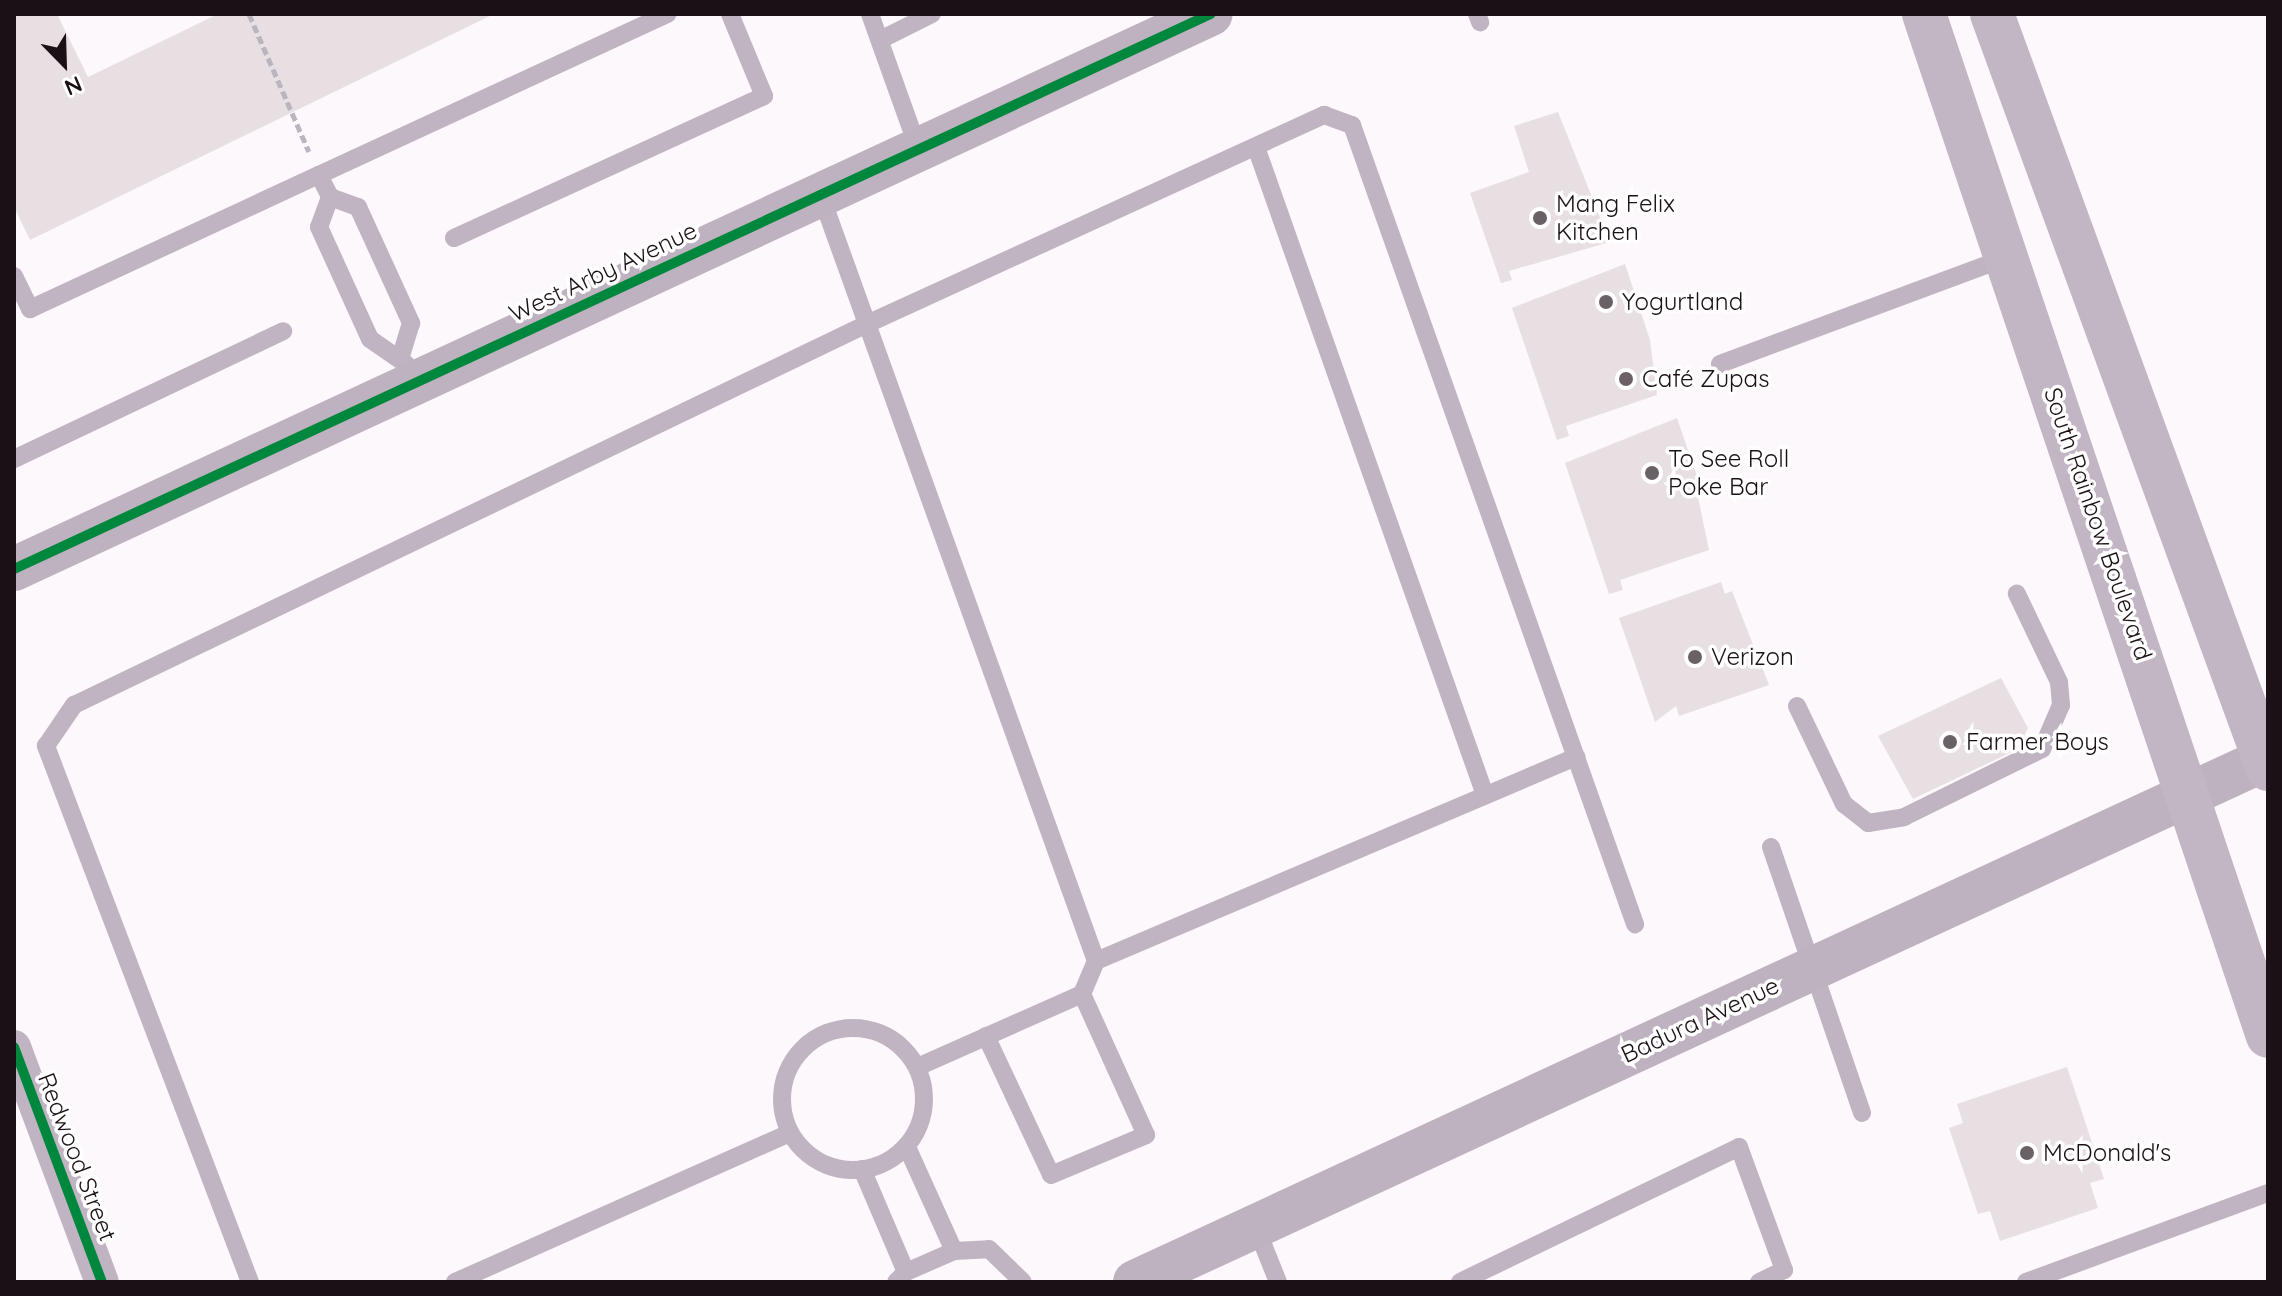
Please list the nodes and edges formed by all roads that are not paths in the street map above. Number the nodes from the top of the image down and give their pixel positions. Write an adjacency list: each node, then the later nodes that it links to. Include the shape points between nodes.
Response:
1 (730, 14): 14 (lane, via 764,96)
2 (870, 14): 8 (lane)
3 (932, 14): 8 (lane)
4 (1211, 14): 10 (street, West Arby Avenue)
5 (1924, 14): 15 (main road, South Rainbow Boulevard)
6 (1992, 14): 27 (main road)
7 (656, 16): 11 (lane)
8 (880, 40): 10 (lane)
9 (1256, 147): 18 (lane); 26 (lane, via 1324,115 1352,125); 29 (lane)
10 (918, 148): 12 (street, West Arby Avenue)
11 (319, 175): 13 (lane); 17 (lane)
12 (820, 193): 18 (lane); 21 (street, West Arby Avenue)
13 (330, 197): 21 (lane, via 358,207 411,323); 21 (lane, via 319,227 370,339)
14 (454, 238)
15 (2007, 257): 20 (lane); 28 (main road, South Rainbow Boulevard)
16 (14, 276): 17 (lane)
17 (22, 313)
18 (867, 324): 32 (lane); 48 (lane, via 74,705 57,724 46,746)
19 (283, 331): 22 (lane)
20 (1720, 364)
21 (409, 368): 23 (street, West Arby Avenue)
22 (14, 459)
23 (14, 569)
24 (2017, 594): 25 (lane, via 2059,682 2061,705 2042,749 1904,817 1868,823 1844,804)
25 (1797, 706)
26 (1576, 757): 29 (lane); 31 (lane)
27 (2267, 760): 28 (street, Badura Avenue)
28 (2189, 792): 33 (street, Badura Avenue); 36 (main road, South Rainbow Boulevard)
29 (1485, 795): 32 (lane)
30 (1771, 847): 33 (lane)
31 (1635, 924)
32 (1096, 961): 34 (lane)
33 (1811, 969): 39 (lane); 44 (street, Badura Avenue)
34 (1082, 994): 35 (lane); 35 (lane, via 1146,1135 1051,1175)
35 (986, 1036): 38 (lane)
36 (2268, 1036)
37 (14, 1047): 47 (street, Redwood Street)
38 (917, 1067): 40 (lane, via 904,1048 875,1031 842,1028 820,1035 802,1048 782,1088); 41 (lane, via 923,1109)
39 (1862, 1113)
40 (790, 1133): 42 (lane, via 821,1162); 49 (lane)
41 (907, 1147): 42 (lane); 45 (lane)
42 (862, 1169): 46 (lane)
43 (2268, 1193): 55 (lane)
44 (1256, 1227): 51 (street, Badura Avenue); 52 (lane)
45 (954, 1251): 46 (lane); 50 (lane, via 989,1249)
46 (901, 1277)
47 (102, 1282)
48 (250, 1282)
49 (455, 1282)
50 (1023, 1282)
51 (1135, 1282)
52 (1278, 1282)
53 (1460, 1282): 54 (lane, via 1739,1147 1784,1270)
54 (1759, 1282)
55 (2026, 1282)

